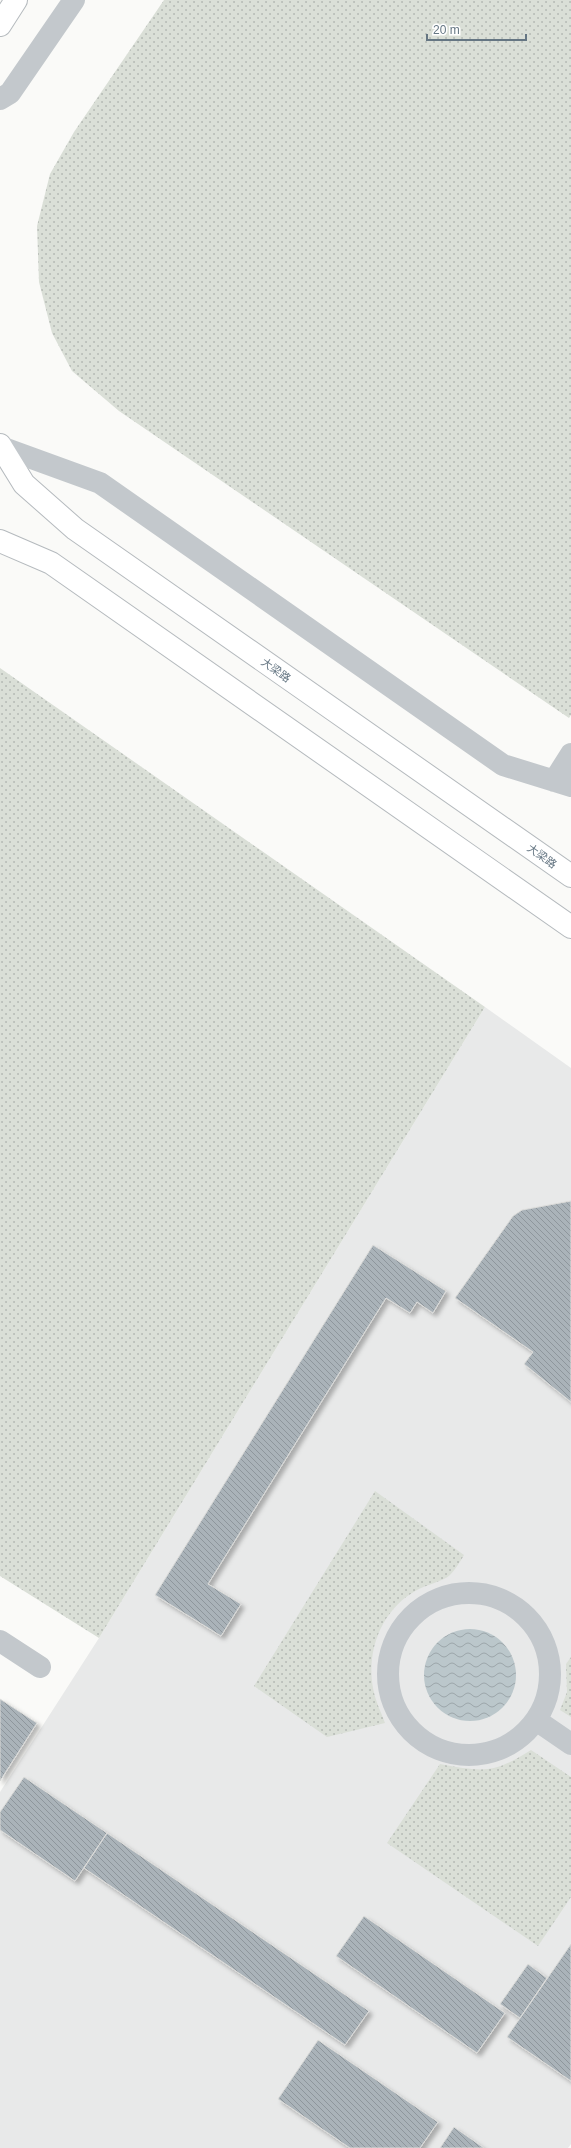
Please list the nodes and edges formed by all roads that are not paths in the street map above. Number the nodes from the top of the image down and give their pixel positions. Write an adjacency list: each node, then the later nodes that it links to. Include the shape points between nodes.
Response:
1 (16, 0): 3 (main road)
2 (74, 0): 4 (street, via 10,93)
3 (0, 25)
4 (0, 99)
5 (1, 446): 8 (street, via 100,483 503,766); 9 (main road, 大梁路, via 24,484 75,529)
6 (0, 541): 10 (main road, via 50,563)
7 (571, 754): 8 (street)
8 (562, 784)
9 (571, 876)
10 (571, 927)
11 (0, 1641): 12 (street)
12 (40, 1666)
13 (536, 1720): 13 (street, via 519,1739 502,1749 484,1754 445,1752 427,1744 412,1732 399,1716 391,1698 388,1679 391,1653 395,1640 405,1624 419,1610 436,1600 455,1594 495,1597 513,1606 528,1619 540,1635 548,1654 549,1691); 14 (street)
14 (571, 1744)

